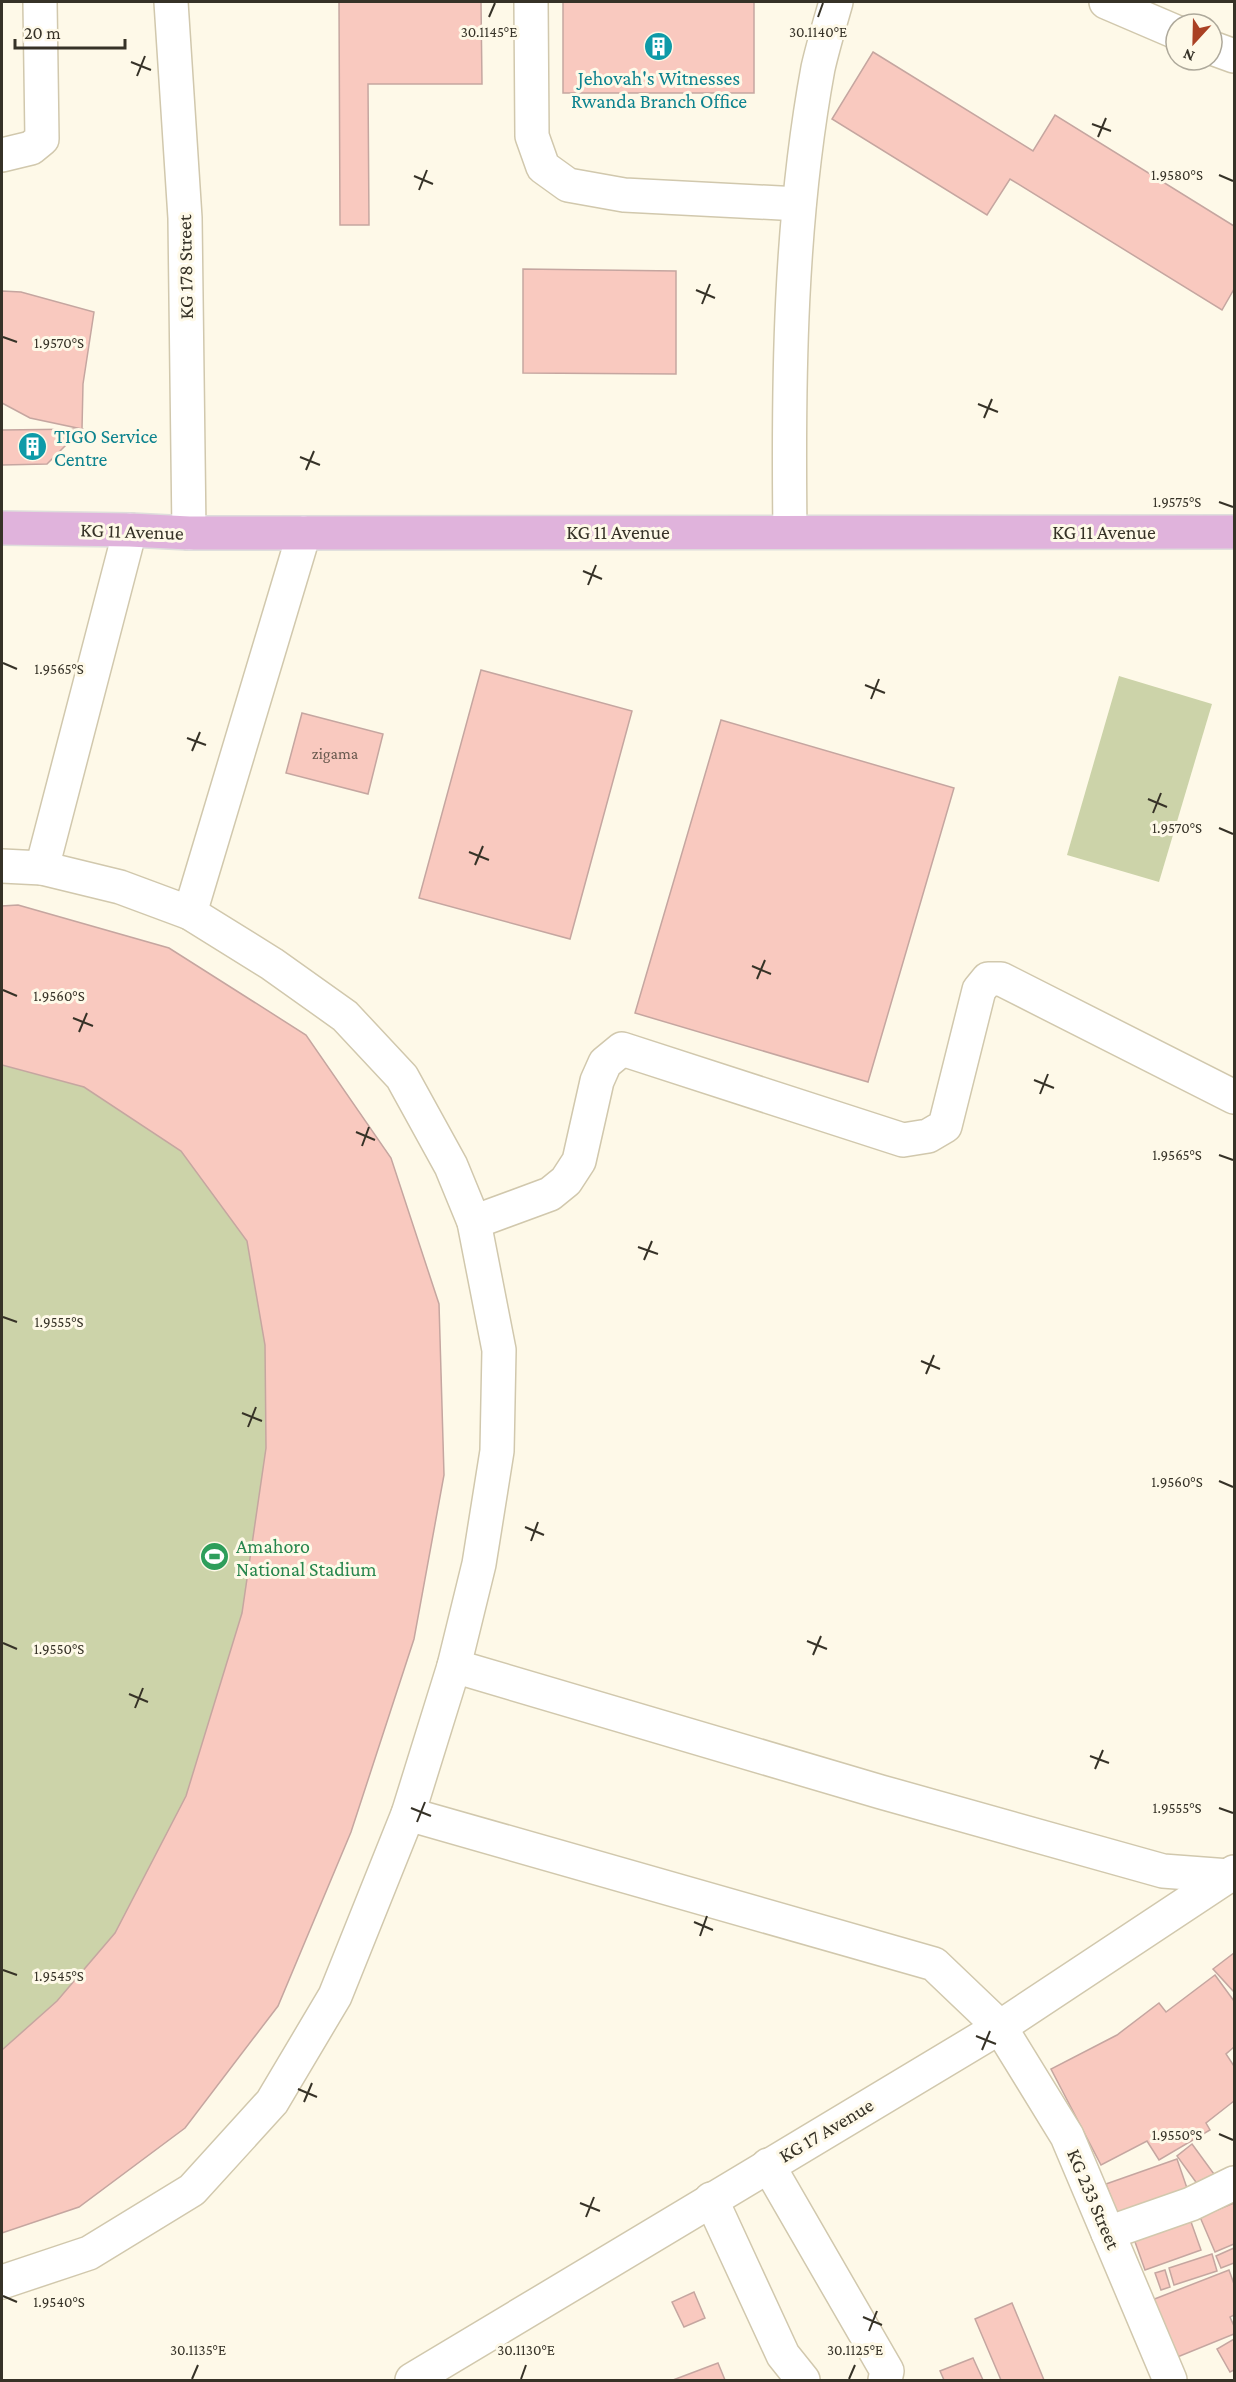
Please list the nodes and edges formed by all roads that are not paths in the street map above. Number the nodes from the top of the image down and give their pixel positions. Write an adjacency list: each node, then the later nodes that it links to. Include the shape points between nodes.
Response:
1 (39, 2): 7 (street, via 42,139 31,148)
2 (171, 2): 13 (street, KG 178 Street, via 185,218)
3 (531, 2): 8 (street, via 532,136 543,167 568,185 624,195)
4 (836, 2): 8 (street, via 819,67)
5 (1106, 2): 6 (street)
6 (1164, 27)
7 (2, 154)
8 (799, 204): 11 (street, via 788,418)
9 (2, 528): 10 (main road, KG 11 Avenue)
10 (130, 530): 13 (main road, KG 11 Avenue); 16 (street)
11 (790, 532): 12 (main road, KG 11 Avenue); 14 (main road, KG 11 Avenue)
12 (1234, 532)
13 (189, 533): 14 (main road, KG 11 Avenue)
14 (304, 533): 17 (street)
15 (2, 866): 16 (street)
16 (42, 868): 17 (street, via 120,887)
17 (190, 913): 19 (street, via 345,1016 402,1077 451,1166)
18 (1234, 1097): 19 (street, via 1001,979 988,979 979,990 945,1126 928,1136 903,1140 622,1048 605,1063 597,1081 579,1161 566,1181 550,1194)
19 (474, 1222): 20 (street, via 499,1350 497,1451 479,1564)
20 (454, 1666): 21 (street); 22 (street, via 1163,1871)
21 (408, 1814): 23 (street, KG 233 Street, via 934,1964); 28 (street, via 335,1996 272,2102 192,2190 89,2253)
22 (1232, 1874): 23 (street, KG 17 Avenue)
23 (1000, 2027): 24 (street, KG 17 Avenue); 27 (street, KG 233 Street, via 1067,2136)
24 (768, 2165): 26 (street, KG 17 Avenue); 31 (street, via 886,2371)
25 (1234, 2183): 27 (street, via 1191,2204)
26 (711, 2199): 29 (street, KG 17 Avenue); 30 (street, via 783,2355)
27 (1108, 2233): 32 (street, KG 233 Street)
28 (2, 2282)
29 (412, 2380)
30 (803, 2380)
31 (885, 2380)
32 (1170, 2380)

